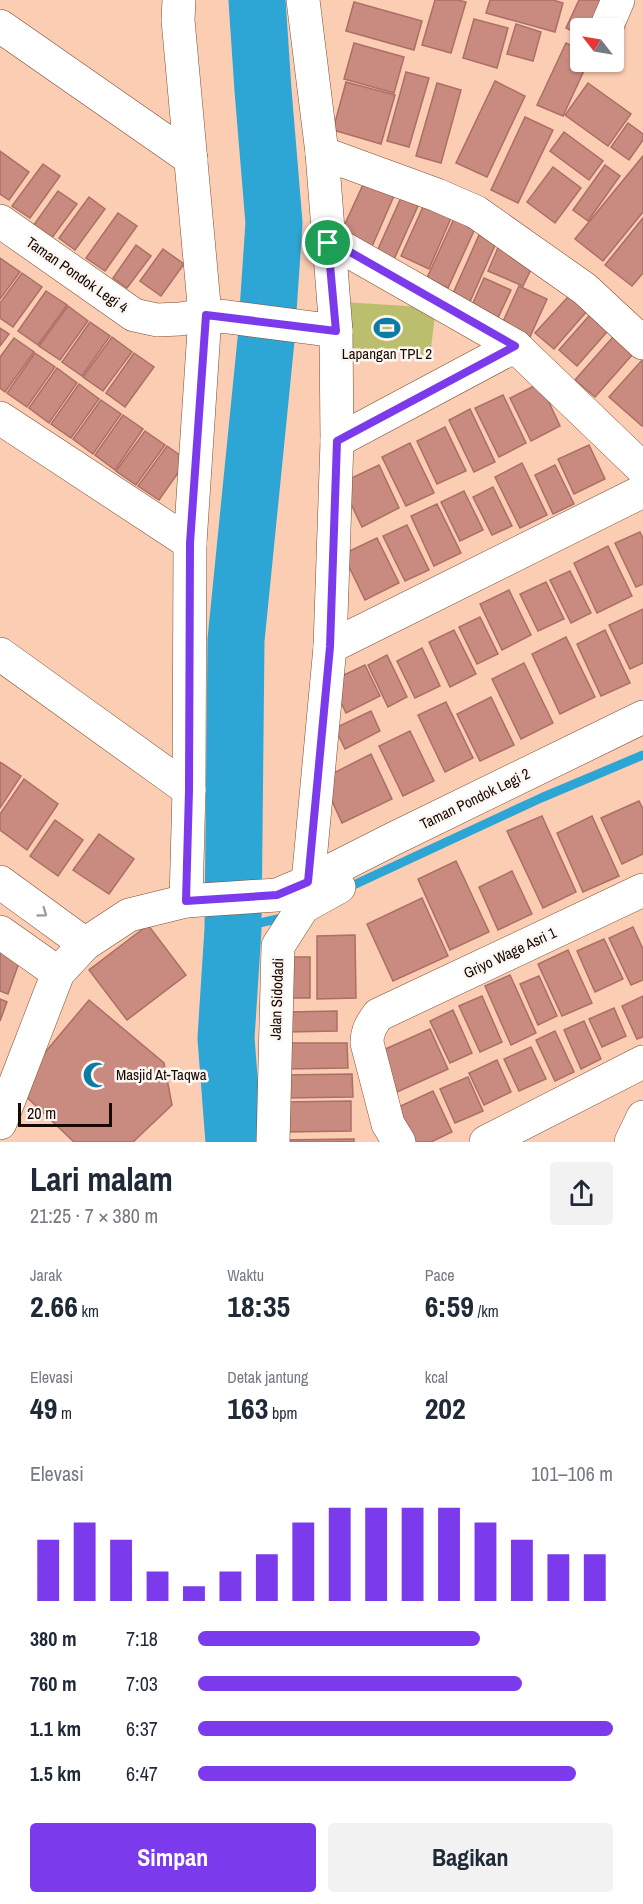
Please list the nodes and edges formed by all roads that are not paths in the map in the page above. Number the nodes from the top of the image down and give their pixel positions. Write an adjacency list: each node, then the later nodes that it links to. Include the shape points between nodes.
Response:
1 (179, 0): 7 (street)
2 (303, 0): 6 (street)
3 (618, 0): 4 (street)
4 (610, 18)
5 (0, 26): 7 (street)
6 (322, 153): 9 (street); 12 (street, via 476,212 585,289)
7 (191, 159): 10 (street)
8 (0, 221): 10 (street, Taman Pondok Legi 4, via 134,315 157,320)
9 (328, 243): 11 (street); 13 (street)
10 (217, 316): 11 (street, Taman Pondok Legi 4); 18 (street)
11 (324, 330): 15 (street)
12 (643, 343)
13 (515, 346): 15 (street); 16 (street)
14 (0, 418): 18 (street)
15 (337, 441): 19 (street)
16 (643, 469)
17 (643, 491): 19 (street)
18 (190, 543): 22 (street)
19 (330, 647): 26 (street)
20 (0, 654): 22 (street)
21 (643, 717): 23 (street, Taman Pondok Legi 2)
22 (189, 790): 27 (street)
23 (393, 839): 26 (street, Jalan Sidodadi, via 363,875 330,891)
24 (0, 882): 29 (street, one-way to 29)
25 (643, 890): 35 (street, Griyo Wage Asri 1, via 378,1015 370,1025 367,1043 388,1124)
26 (296, 895): 27 (street); 34 (street, Jalan Sidodadi, via 278,946)
27 (194, 901): 29 (street, via 129,915)
28 (0, 932): 30 (street)
29 (85, 944): 30 (street)
30 (58, 973): 33 (street)
31 (643, 1062): 36 (street)
32 (643, 1117): 37 (street)
33 (0, 1123)
34 (273, 1142)
35 (399, 1142)
36 (486, 1142)
37 (631, 1142)

